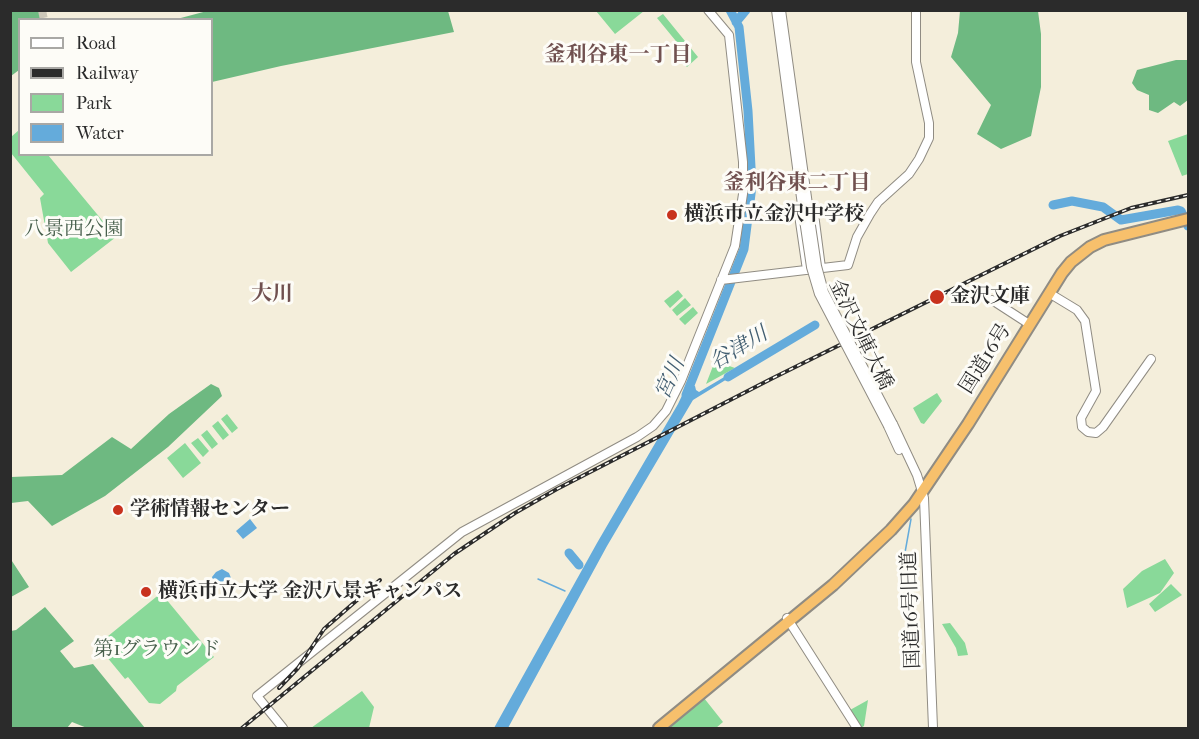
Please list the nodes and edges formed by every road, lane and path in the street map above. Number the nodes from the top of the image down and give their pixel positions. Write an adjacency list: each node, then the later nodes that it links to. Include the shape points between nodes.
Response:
1 (708, 10): 11 (street, via 729,35 743,162 737,240)
2 (776, 10): 5 (street)
3 (781, 10): 6 (street)
4 (916, 10): 9 (street, via 916,62 929,123 927,143 909,174 870,214 848,265)
5 (791, 126): 8 (street); 10 (street, via 791,158)
6 (798, 133): 8 (street); 9 (street, via 806,155)
7 (1186, 219): 12 (highway, 国道16号, via 1097,243 1071,262)
8 (807, 220): 16 (street, 金沢文庫大橋, bridge, via 824,292 917,475)
9 (821, 267): 10 (street)
10 (807, 270): 11 (street)
11 (723, 280): 18 (street, via 674,398 660,419 637,437 462,532 257,696)
12 (1049, 293): 14 (highway, 国道16号); 15 (street, via 1077,310 1085,321 1096,391 1081,418 1082,427 1088,432 1096,433 1103,428)
13 (992, 300): 14 (street)
14 (1029, 324): 16 (highway, 国道16号, via 968,424)
15 (1151, 359)
16 (921, 491): 17 (highway, 国道16号); 22 (street, 国道16号旧道)
17 (788, 619): 19 (highway, 国道16号); 20 (highway, 国道16号); 21 (street)
18 (283, 729)
19 (650, 729)
20 (659, 729)
21 (857, 729)
22 (933, 729)

